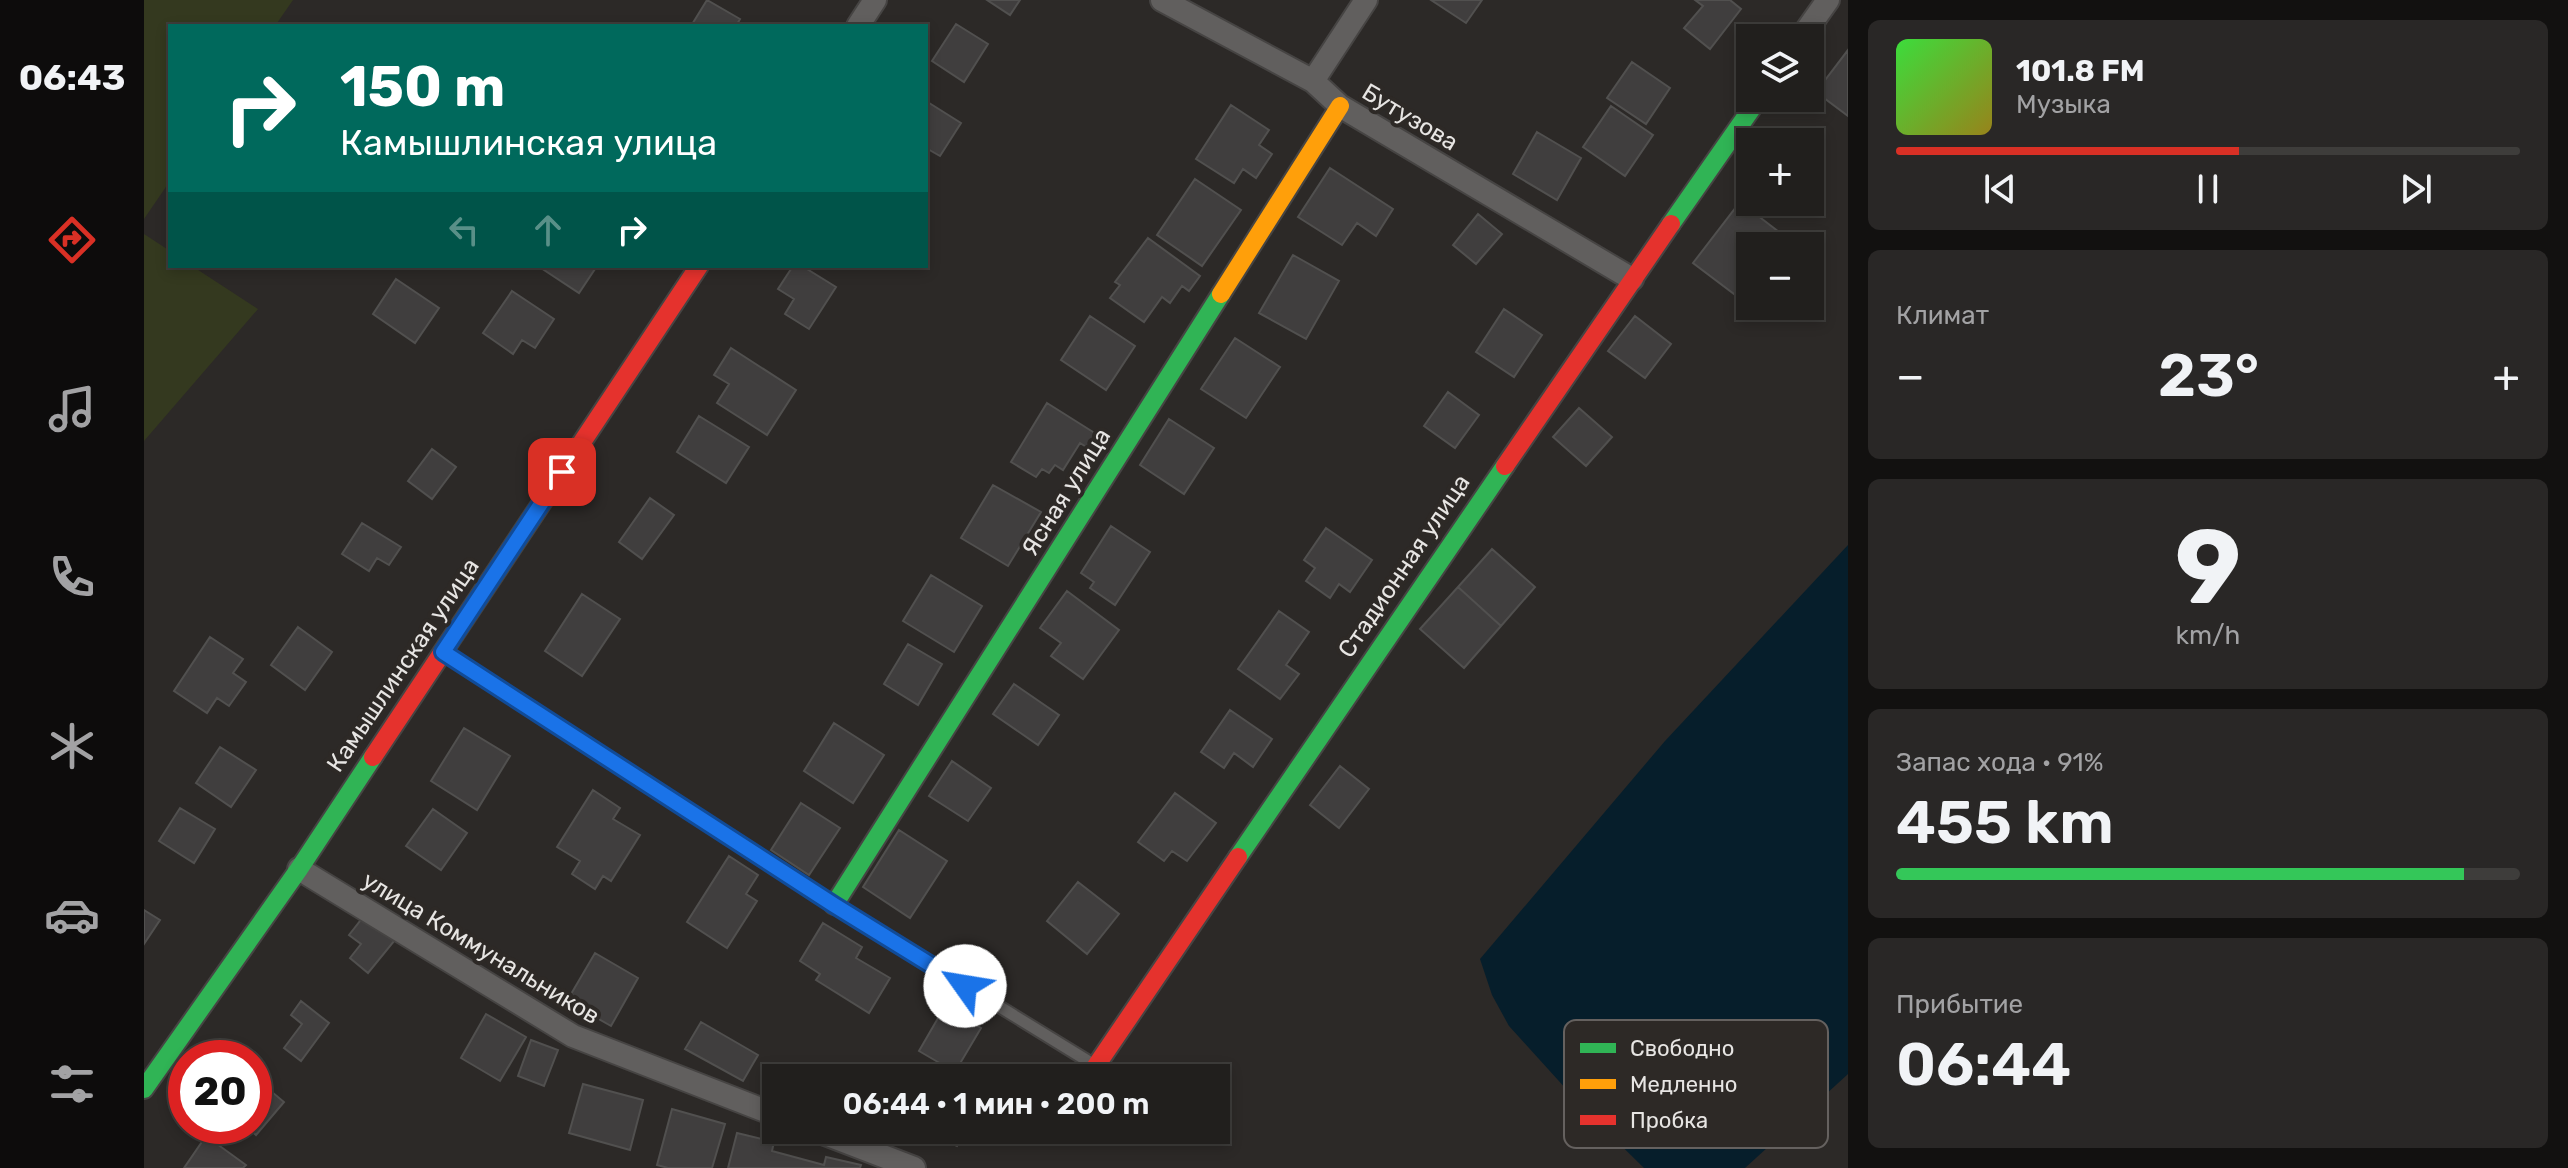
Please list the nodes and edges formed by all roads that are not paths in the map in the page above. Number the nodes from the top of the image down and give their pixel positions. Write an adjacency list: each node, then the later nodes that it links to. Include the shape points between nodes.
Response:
1 (875, 0): 5 (street)
2 (1162, 0): 7 (street, Бутузова)
3 (1366, 0): 7 (street)
4 (1828, 0): 6 (street)
5 (859, 24)
6 (1811, 24)
7 (1313, 81): 8 (street, Бутузова)
8 (1340, 106): 11 (street, Бутузова); 14 (street, Ясная улица)
9 (1749, 112): 11 (street, Стадионная улица)
10 (698, 268): 12 (street, Камышлинская улица)
11 (1632, 279): 16 (street, Стадионная улица)
12 (443, 652): 13 (street, Камышлинская улица); 14 (lane)
13 (299, 869): 17 (street, Камышлинская улица); 18 (street, улица Коммунальников, via 573,1036)
14 (834, 905): 15 (lane)
15 (1093, 1064)
16 (1097, 1064)
17 (144, 1089)
18 (762, 1110)
19 (851, 1144): 20 (street)
20 (914, 1168)

